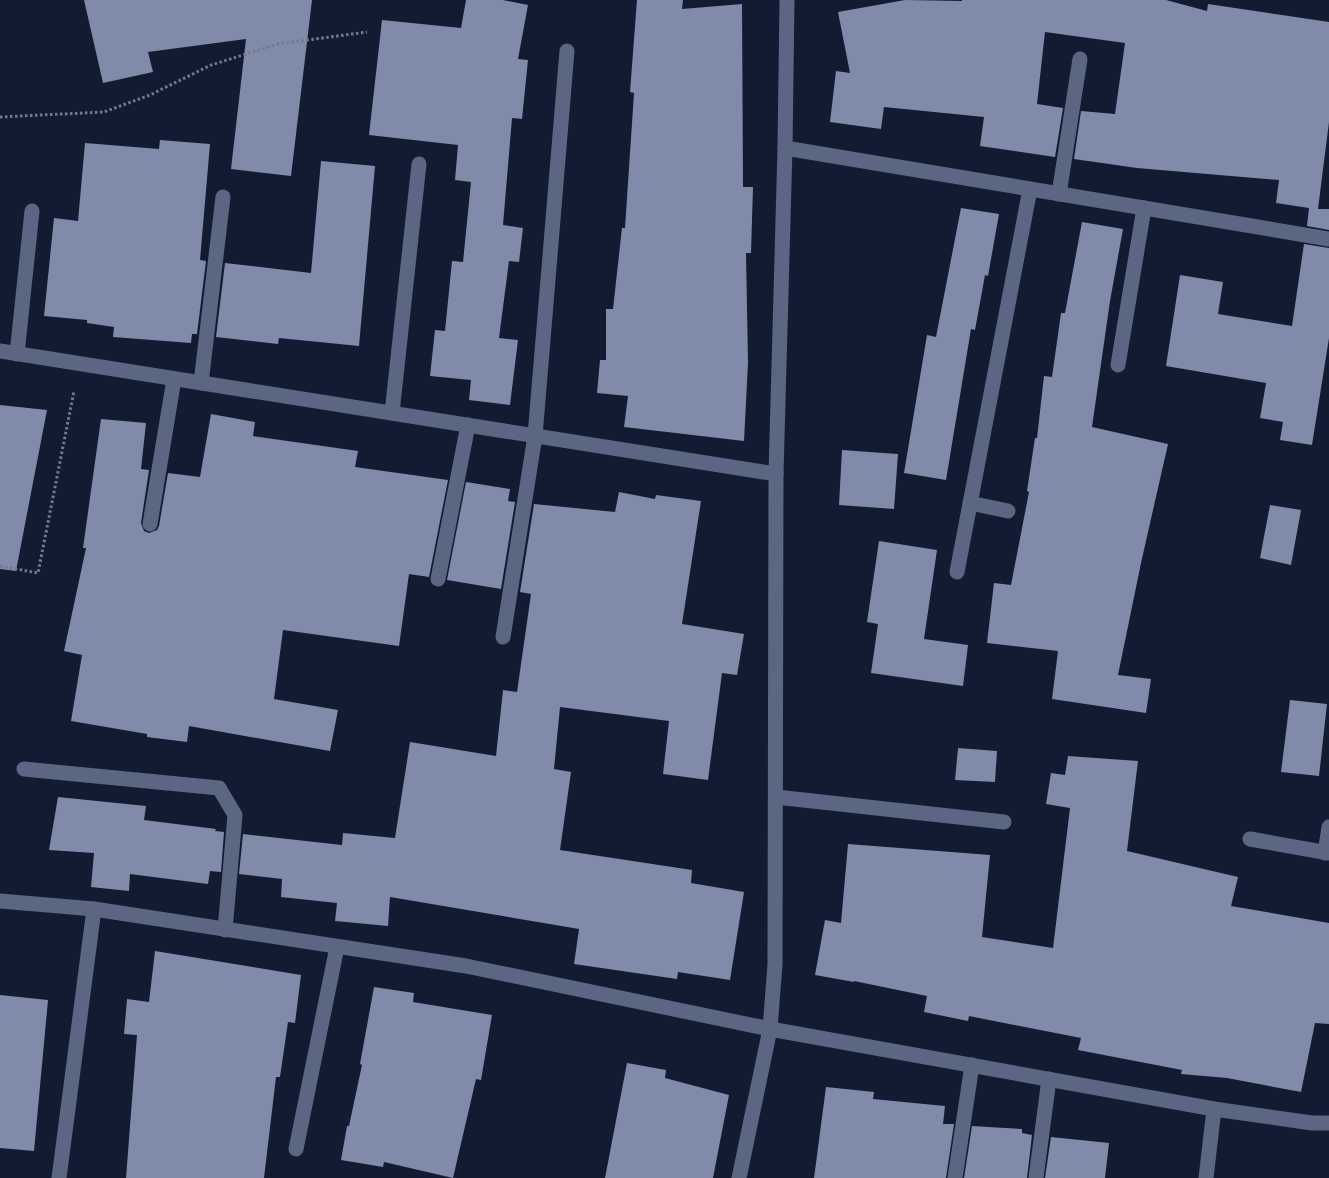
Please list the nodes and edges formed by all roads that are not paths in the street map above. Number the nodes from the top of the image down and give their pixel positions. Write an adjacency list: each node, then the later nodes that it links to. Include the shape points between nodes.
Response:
1 (787, 0): 4 (street)
2 (567, 51): 19 (street)
3 (1080, 59): 7 (street)
4 (786, 148): 6 (street); 20 (street)
5 (419, 164): 17 (street)
6 (1030, 189): 7 (street); 21 (street)
7 (1059, 194): 9 (street)
8 (223, 197): 16 (street)
9 (1144, 208): 11 (street); 14 (street)
10 (32, 212): 13 (street)
11 (1329, 239)
12 (0, 351): 13 (street)
13 (17, 354): 15 (street)
14 (1118, 365)
15 (174, 379): 16 (street); 23 (street)
16 (201, 383): 17 (street)
17 (392, 413): 18 (street)
18 (468, 425): 19 (street); 25 (street)
19 (535, 436): 20 (street); 26 (street)
20 (776, 474): 28 (street)
21 (970, 503): 22 (street); 24 (street)
22 (1008, 511)
23 (150, 524)
24 (957, 572)
25 (438, 579)
26 (502, 637)
27 (24, 769): 35 (street, via 219,788 235,815)
28 (776, 797): 29 (street); 37 (street, via 775,964)
29 (1004, 822)
30 (1329, 827): 32 (street)
31 (1250, 839): 32 (street)
32 (1327, 853)
33 (0, 901): 34 (street)
34 (94, 909): 35 (street); 43 (street)
35 (225, 930): 36 (street)
36 (337, 947): 37 (street, via 466,966); 42 (street)
37 (770, 1029): 38 (street); 44 (street)
38 (972, 1066): 39 (street); 45 (street)
39 (1049, 1079): 40 (street); 46 (street)
40 (1214, 1109): 41 (street); 47 (street)
41 (1329, 1124)
42 (296, 1148)
43 (59, 1178)
44 (739, 1178)
45 (955, 1178)
46 (1036, 1178)
47 (1206, 1178)

